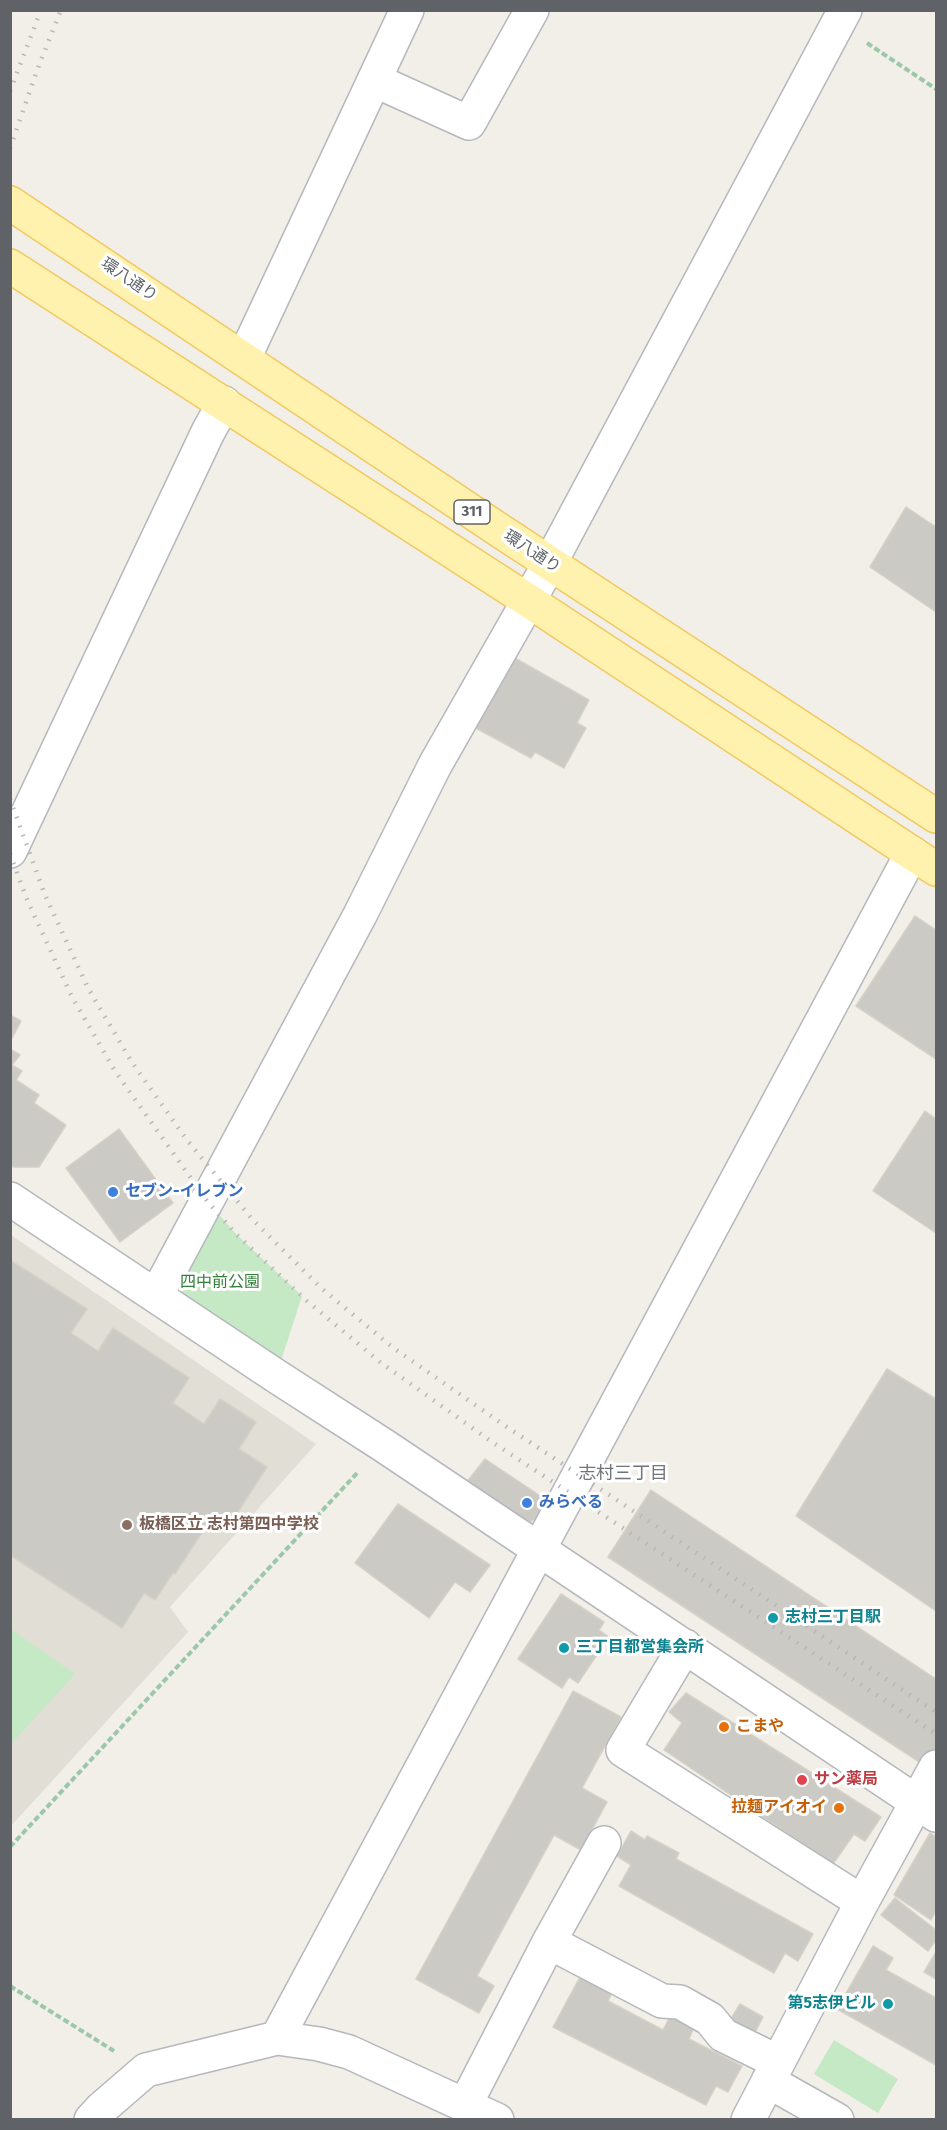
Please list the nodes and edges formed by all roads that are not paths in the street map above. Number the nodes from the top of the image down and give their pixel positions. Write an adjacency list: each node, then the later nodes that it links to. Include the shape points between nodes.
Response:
1 (406, 10): 4 (street)
2 (532, 10): 4 (street, via 469,123)
3 (841, 17): 9 (street)
4 (374, 80): 7 (street)
5 (10, 203): 7 (main road, 環八通り / 311)
6 (10, 266): 8 (main road, 311)
7 (244, 358): 9 (main road, 環八通り / 311)
8 (224, 403): 10 (main road, 311); 12 (street)
9 (550, 563): 10 (street); 11 (main road, 環八通り / 311)
10 (529, 601): 13 (main road, 311); 15 (street, via 435,765 360,915)
11 (936, 813)
12 (10, 851)
13 (924, 861): 16 (street)
14 (10, 1199): 15 (street)
15 (156, 1296): 16 (street)
16 (539, 1550): 17 (street); 23 (street)
17 (685, 1646): 19 (street); 21 (street, via 623,1750)
18 (936, 1767): 19 (street)
19 (927, 1808): 21 (street)
20 (604, 1843): 22 (street)
21 (862, 1902): 24 (street)
22 (549, 1942): 24 (street, via 662,2001 680,2002 710,2019 723,2035); 25 (street)
23 (276, 2038): 25 (street, via 349,2052); 26 (street, via 146,2070)
24 (773, 2071): 28 (street); 29 (street)
25 (465, 2105): 27 (street)
26 (91, 2120)
27 (496, 2120)
28 (748, 2120)
29 (837, 2120)

